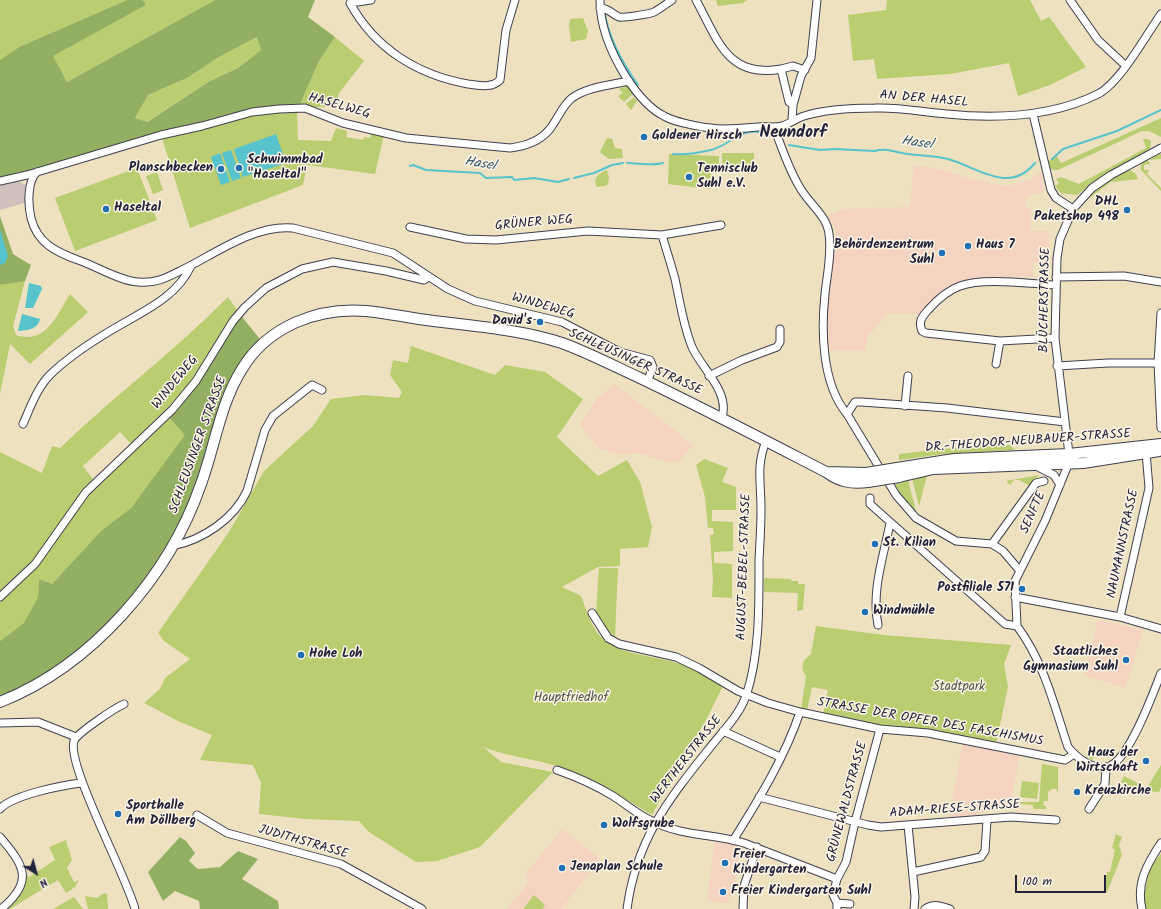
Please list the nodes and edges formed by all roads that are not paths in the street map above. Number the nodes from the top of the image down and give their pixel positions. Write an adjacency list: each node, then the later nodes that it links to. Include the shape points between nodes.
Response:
1 (371, 0): 2 (street, via 350,3 364,25 414,68 438,77 485,86 494,85 500,80 506,30)
2 (515, 0)
3 (600, 0): 8 (street)
4 (672, 0): 8 (street, via 651,13 627,18)
5 (696, 0): 11 (street, via 731,59 750,69)
6 (817, 0): 12 (street, via 811,58)
7 (1070, 0): 10 (street, via 1098,40)
8 (600, 8): 13 (street, via 605,37)
9 (1161, 14): 10 (street, AN DER HASEL)
10 (1126, 66): 15 (street, AN DER HASEL, via 1112,84 1100,93)
11 (781, 69): 12 (street, via 793,66); 14 (street)
12 (805, 70): 14 (street)
13 (628, 81): 17 (street, via 647,103 668,118 722,129); 19 (street, HASELWEG, via 578,94 539,138 525,145 510,148 406,138 364,126 350,125 305,108 252,112 127,144)
14 (792, 105): 16 (street)
15 (1034, 117): 16 (street, AN DER HASEL, via 979,116 901,108 860,108 806,115); 23 (street, via 1051,190 1056,198)
16 (792, 120): 17 (street, AN DER HASEL)
17 (782, 126): 43 (street, via 778,138 799,186 825,221 829,231 825,359 835,394)
18 (1161, 148): 23 (street, BLÜCHERSTRASSE, via 1092,188)
19 (37, 172): 20 (street, HASELWEG); 22 (street)
20 (17, 178): 21 (street, HASELWEG); 22 (street)
21 (0, 181)
22 (29, 186): 27 (street, WINDEWEG, via 30,213 34,226 52,249 136,282 166,279)
23 (1073, 209): 29 (street, BLÜCHERSTRASSE, via 1060,238)
24 (721, 225): 26 (street, GRÜNER WEG)
25 (410, 227): 26 (street, GRÜNER WEG, via 466,239 496,240 588,231)
26 (662, 235): 38 (street, via 688,335)
27 (191, 266): 28 (street, WINDEWEG, via 244,238 279,226 314,232 393,253); 46 (street, via 187,276 164,299 109,332 52,372 36,394)
28 (429, 277): 40 (street, WINDEWEG, via 475,301 562,322 620,352 647,359 653,366); 63 (street, WINDEWEG, via 424,280 332,262 302,269 266,288 233,321 196,381 172,410 86,492 35,564)
29 (1056, 281): 30 (street, via 1124,276); 33 (street, BLÜCHERSTRASSE); 34 (street, via 984,282 961,285 941,298 923,316 919,325 926,333)
30 (1161, 282)
31 (1161, 313): 35 (street)
32 (780, 328): 38 (street, via 780,342 777,347)
33 (1055, 338): 34 (street); 37 (street, BLÜCHERSTRASSE)
34 (1000, 341): 36 (street)
35 (1158, 363): 37 (street); 47 (street)
36 (996, 364)
37 (1057, 366): 45 (street, BLÜCHERSTRASSE)
38 (709, 376): 44 (street, via 724,402)
39 (908, 376): 42 (street)
40 (647, 382): 44 (main road, SCHLEUSINGER STRASSE); 61 (main road, SCHLEUSINGER STRASSE, via 561,343 515,332 367,311 311,316 276,333 252,354 242,368 226,401 201,486)
41 (322, 390): 61 (street, via 312,385 273,416 265,430 244,498 224,520 216,528 186,543)
42 (905, 406): 43 (street, via 855,402); 45 (street, via 947,408)
43 (847, 414): 60 (street, via 888,483 916,518 956,541)
44 (722, 417): 48 (main road, SCHLEUSINGER STRASSE)
45 (1065, 422): 52 (street, BLÜCHERSTRASSE)
46 (23, 424)
47 (1161, 428)
48 (766, 441): 55 (main road, bridge, via 826,472 867,478); 71 (street, AUGUST-BEBEL-STRASSE, via 759,462 761,509 758,618)
49 (1161, 444): 52 (main road, DR.-THEODOR-NEUBAUER-STRASSE)
50 (1161, 450): 51 (main road, DR.-THEODOR-NEUBAUER-STRASSE)
51 (1146, 452): 53 (main road, DR.-THEODOR-NEUBAUER-STRASSE); 66 (street, NAUMANNSTRASSE, via 1149,488)
52 (1069, 454): 55 (main road, DR.-THEODOR-NEUBAUER-STRASSE, via 954,459)
53 (1068, 465): 54 (main road, DR.-THEODOR-NEUBAUER-STRASSE); 57 (street, SENFTE)
54 (1036, 466): 55 (main road, DR.-THEODOR-NEUBAUER-STRASSE); 57 (street, DR.-THEODOR-NEUBAUER-STRASSE, via 1054,475)
55 (898, 472)
56 (1044, 481): 60 (street, via 1036,483)
57 (1060, 485): 62 (street, SENFTE)
58 (870, 498): 59 (street, via 870,504)
59 (890, 523): 67 (street, via 875,611); 68 (street, via 1005,624)
60 (992, 544): 62 (street, via 1003,551)
61 (172, 546): 72 (main road, SCHLEUSINGER STRASSE, via 137,597 96,642 46,680)
62 (1020, 571): 64 (street, SENFTE, via 1016,581)
63 (0, 597)
64 (1015, 597): 66 (street); 68 (street, SENFTE)
65 (592, 613): 71 (street, STRASSE DER OPFER DES FASCHISMUS, via 608,638 619,644 676,657)
66 (1120, 617): 69 (street)
67 (878, 624)
68 (1017, 626): 79 (street, via 1040,666 1068,747)
69 (1161, 629)
70 (1161, 673): 81 (street, via 1147,710 1132,737 1115,763)
71 (747, 694): 74 (street, STRASSE DER OPFER DES FASCHISMUS); 77 (street, WERTHERSTRASSE)
72 (0, 702)
73 (124, 704): 78 (street)
74 (800, 712): 76 (street, STRASSE DER OPFER DES FASCHISMUS); 80 (street)
75 (0, 723): 78 (street, via 38,722)
76 (880, 729): 79 (street, STRASSE DER OPFER DES FASCHISMUS, via 928,733 1065,760); 90 (street, GRÜNEWALDSTRASSE)
77 (726, 732): 80 (street); 91 (street, WERTHERSTRASSE, via 679,786)
78 (76, 737): 83 (street, via 73,747)
79 (1074, 754): 81 (street, via 1096,767)
80 (780, 758): 84 (street)
81 (1106, 767): 86 (street, via 1105,784)
82 (557, 770): 91 (street, via 595,786)
83 (82, 783): 85 (street, via 65,784 14,799); 102 (street)
84 (759, 797): 90 (street, ADAM-RIESE-STRASSE); 94 (street)
85 (0, 809)
86 (1089, 809)
87 (197, 815): 103 (street, JUDITHSTRASSE, via 227,833 341,864)
88 (986, 820): 89 (street, ADAM-RIESE-STRASSE, via 1012,817); 92 (street, ADAM-RIESE-STRASSE); 97 (street, via 985,851 981,857)
89 (1056, 820)
90 (855, 822): 92 (street, ADAM-RIESE-STRASSE, via 881,827); 98 (street, GRÜNEWALDSTRASSE, via 846,862)
91 (655, 823): 94 (street, via 681,833); 104 (street, WERTHERSTRASSE, via 636,871)
92 (908, 825): 97 (street)
93 (0, 837): 101 (street, via 17,858 22,873 21,887 17,894)
94 (734, 839): 96 (street)
95 (1161, 843): 109 (street, via 1152,854 1140,884)
96 (756, 847): 98 (street); 105 (street, via 744,886)
97 (913, 872): 106 (street)
98 (837, 878): 100 (street, GRÜNEWALDSTRASSE, via 833,895)
99 (850, 904): 100 (street)
100 (837, 906)
101 (1, 909)
102 (135, 909)
103 (422, 909)
104 (627, 909)
105 (743, 909)
106 (914, 909)
107 (925, 909): 108 (street, via 930,905 938,905)
108 (950, 909)
109 (1142, 909)

